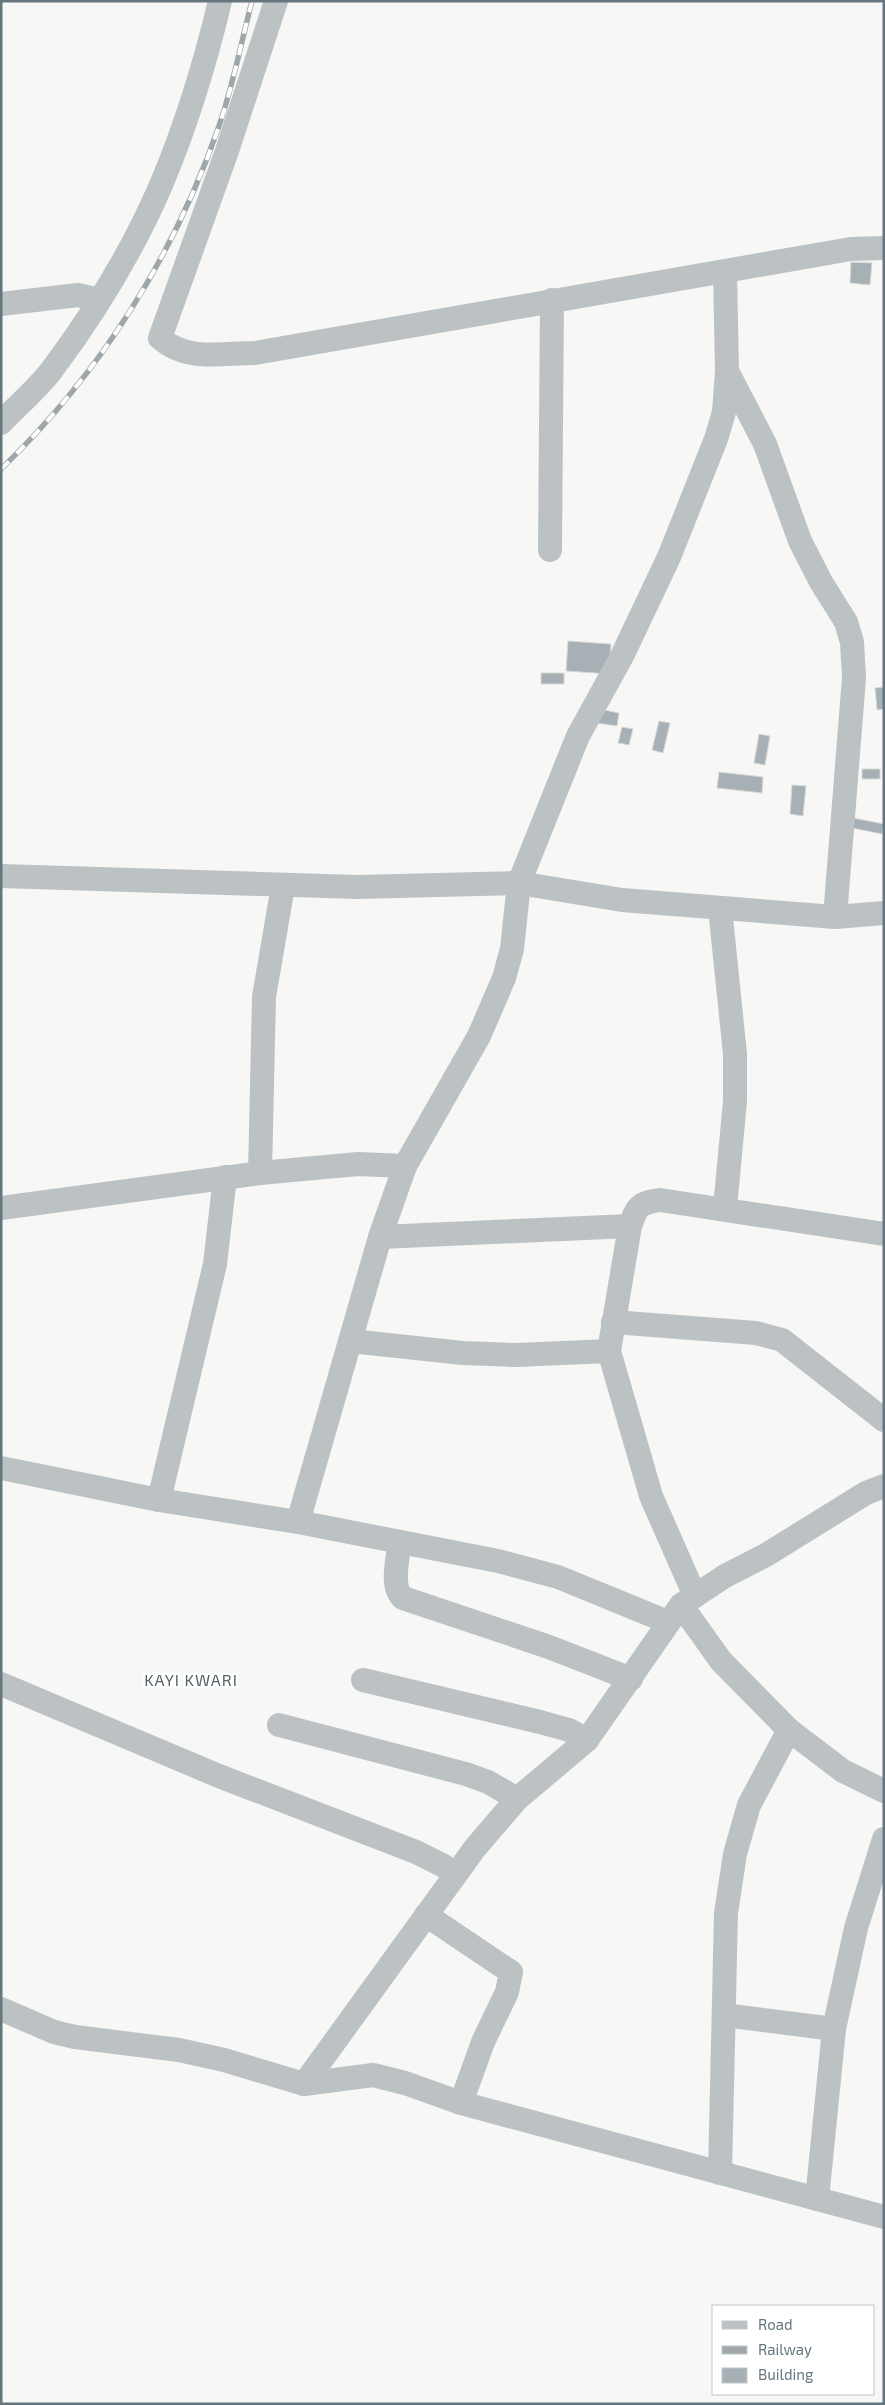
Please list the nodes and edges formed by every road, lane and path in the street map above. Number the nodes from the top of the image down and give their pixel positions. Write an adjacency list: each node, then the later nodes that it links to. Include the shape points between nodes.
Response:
1 (220, 1): 5 (street, via 205,62 161,185 138,234)
2 (276, 1): 6 (street, via 160,338 171,348 204,356 255,353)
3 (884, 248): 4 (street, via 851,249)
4 (725, 272): 6 (street); 8 (street)
5 (99, 300): 7 (street, via 78,295); 9 (street, via 50,372)
6 (552, 300): 10 (street)
7 (1, 304)
8 (727, 371): 12 (street, via 724,412 669,557 622,656 578,736); 16 (street, via 765,444 800,541 820,582 846,622 852,642 854,678)
9 (1, 423)
10 (550, 550)
11 (1, 876): 13 (street)
12 (520, 883): 13 (street); 14 (street, via 622,900); 17 (street, via 512,949 504,978 480,1036)
13 (283, 886): 18 (street, via 264,997)
14 (720, 908): 16 (street); 21 (street, via 735,1054 735,1101)
15 (884, 913): 16 (street)
16 (835, 917)
17 (405, 1166): 18 (street, via 358,1164); 24 (street)
18 (260, 1173): 19 (street)
19 (225, 1177): 20 (street); 31 (street, via 215,1264)
20 (1, 1208)
21 (725, 1208): 22 (street, via 660,1200 645,1202 636,1209); 23 (street)
22 (630, 1226): 24 (street); 25 (street)
23 (884, 1234)
24 (380, 1237): 26 (street)
25 (613, 1322): 27 (street); 28 (street, via 756,1334 782,1340)
26 (350, 1341): 27 (street, via 464,1353 516,1355); 32 (street)
27 (609, 1351): 34 (street)
28 (884, 1420)
29 (1, 1468): 31 (street)
30 (884, 1486): 34 (street)
31 (159, 1500): 32 (street)
32 (298, 1522): 33 (street)
33 (400, 1542): 34 (street, via 498,1561); 35 (street, via 396,1586 403,1598 549,1647)
34 (681, 1608): 35 (street); 39 (street, via 721,1661)
35 (631, 1679): 40 (street)
36 (362, 1680): 40 (street, via 540,1722 569,1730)
37 (1, 1684): 44 (street, via 219,1776 416,1852)
38 (279, 1725): 42 (street, via 466,1774 488,1782)
39 (789, 1730): 41 (street, via 843,1771); 47 (street, via 749,1805 735,1854 726,1913)
40 (587, 1740): 42 (street)
41 (884, 1791)
42 (517, 1799): 44 (street)
43 (884, 1839): 48 (street, via 856,1928)
44 (455, 1875): 45 (street)
45 (426, 1916): 49 (street); 50 (street, via 510,1972 507,1992)
46 (1, 2009): 49 (street, via 74,2037 179,2050)
47 (724, 2015): 48 (street); 51 (street)
48 (834, 2028): 52 (street)
49 (304, 2084): 50 (street, via 373,2075)
50 (461, 2103): 51 (street)
51 (720, 2173): 52 (street)
52 (817, 2199): 53 (street)
53 (884, 2217)

